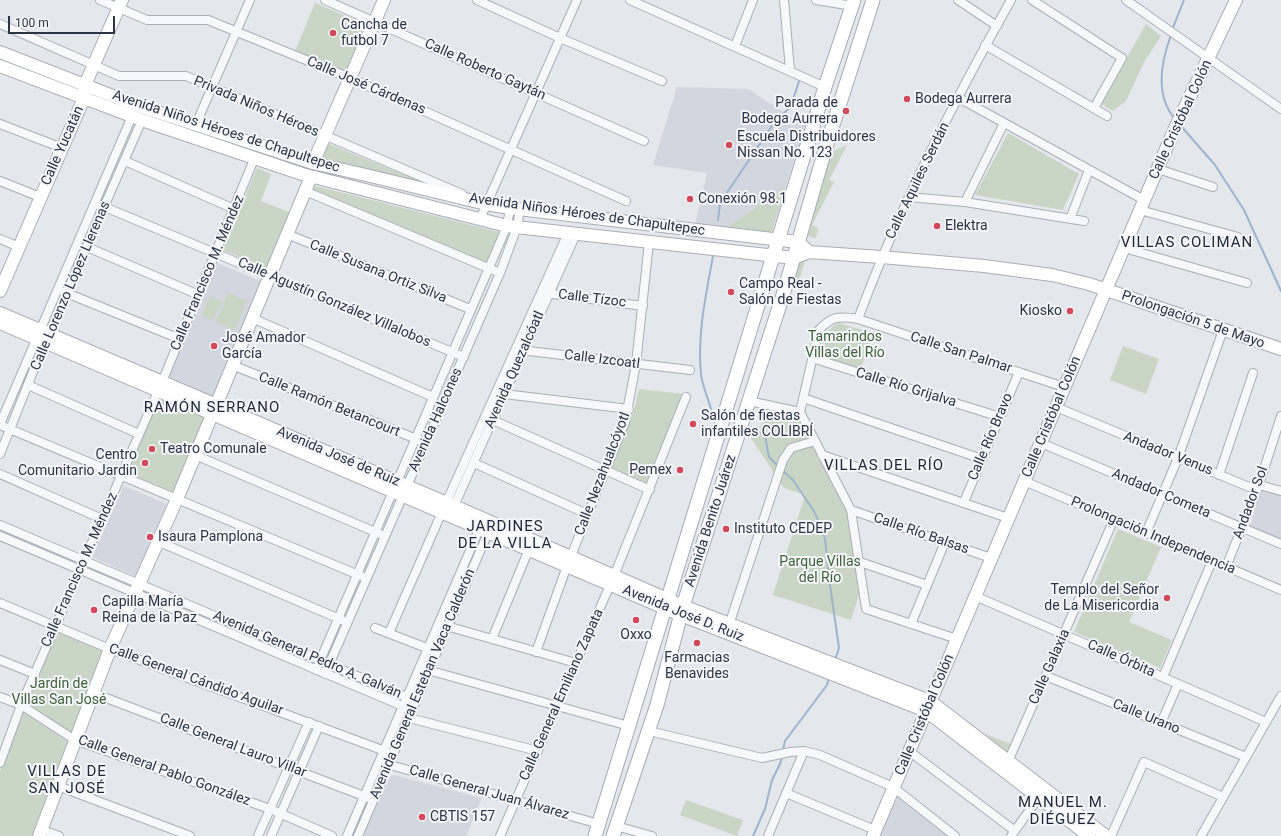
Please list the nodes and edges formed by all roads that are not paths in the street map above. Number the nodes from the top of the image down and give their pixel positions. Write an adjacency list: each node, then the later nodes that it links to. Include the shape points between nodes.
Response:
1 (100, 0): 18 (street, Calle José Cárdenas)
2 (250, 0): 22 (street)
3 (325, 0): 19 (street, Calle Roberto Gaytán)
4 (384, 0): 19 (street)
5 (477, 0): 23 (street)
6 (576, 0): 23 (street)
7 (630, 0): 25 (street)
8 (753, 0): 25 (street)
9 (784, 0): 30 (street)
10 (816, 0): 17 (street)
11 (873, 0): 81 (main road, Avenida Benito Juárez)
12 (958, 0): 21 (street)
13 (1011, 0): 21 (street, Calle Aquiles Serdán)
14 (1032, 0): 39 (street, via 1122,58)
15 (1126, 0): 27 (street)
16 (1236, 0): 27 (street, Calle Cristóbal Colón)
17 (854, 3): 34 (main road, Avenida Benito Juárez)
18 (120, 4): 22 (street, Calle José Cárdenas, via 147,20 208,20); 29 (street, Calle Yucatán)
19 (375, 22): 31 (street); 36 (street, Calle Roberto Gaytán)
20 (0, 24): 29 (street, Privada Niños Héroes)
21 (997, 26): 24 (street, Calle Aquiles Serdán)
22 (237, 32): 31 (street, Calle José Cárdenas); 35 (street)
23 (560, 38): 32 (street); 36 (street)
24 (985, 45): 38 (street, Calle Aquiles Serdán); 39 (street)
25 (735, 46): 30 (street)
26 (0, 52): 33 (street, Avenida Niños Héroes de Chapultepec)
27 (1209, 59): 40 (street); 53 (street, Calle Cristóbal Colón)
28 (0, 66): 37 (street, Avenida Niños Héroes de Chapultepec)
29 (94, 66): 33 (street, Calle Yucatán); 35 (street, Privada Niños Héroes, via 119,76 186,76)
30 (790, 70): 34 (street)
31 (350, 78): 46 (street); 49 (street, Calle José Cárdenas)
32 (662, 81)
33 (85, 85): 37 (street, Calle Yucatán); 45 (street, Avenida Niños Héroes de Chapultepec)
34 (825, 87): 79 (main road, Avenida Benito Juárez)
35 (212, 88): 45 (street); 46 (street, Privada Niños Héroes)
36 (536, 93): 47 (street, Calle Roberto Gaytán); 49 (street)
37 (84, 98): 42 (street, Avenida Niños Héroes de Chapultepec); 48 (street, Calle Yucatán)
38 (959, 98): 43 (street); 61 (street, Calle Aquiles Serdán)
39 (1094, 108): 41 (street)
40 (1281, 109)
41 (1107, 116)
42 (137, 118): 50 (street, Avenida Niños Héroes de Chapultepec); 51 (street, Calle Lorenzo López Llerenas); 64 (street, Calle Lorenzo López Llerenas)
43 (1004, 123): 54 (street); 63 (street)
44 (0, 124): 48 (street)
45 (196, 124): 52 (street, Avenida Niños Héroes de Chapultepec)
46 (325, 136): 52 (street); 66 (street, Privada Niños Héroes)
47 (644, 141)
48 (62, 148): 60 (street, Calle Yucatán)
49 (510, 150): 62 (street, Calle José Cárdenas); 66 (street)
50 (255, 158): 55 (street, Avenida Niños Héroes de Chapultepec); 70 (street, Calle Francisco M. Méndez)
51 (126, 161): 68 (street, Calle Lorenzo López Llerenas); 70 (street)
52 (313, 163): 58 (street, Avenida Niños Héroes de Chapultepec)
53 (1158, 169): 57 (street); 67 (street, Calle Cristóbal Colón)
54 (1089, 170): 67 (street); 72 (street)
55 (311, 177): 59 (street); 65 (street, Avenida Niños Héroes de Chapultepec)
56 (0, 181): 60 (street)
57 (1213, 187)
58 (421, 188): 65 (street); 66 (street, Avenida Niños Héroes de Chapultepec)
59 (305, 191): 76 (street); 90 (street)
60 (40, 197): 82 (street, Calle Yucatán)
61 (908, 197): 63 (street); 88 (street, Calle Aquiles Serdán)
62 (626, 201)
63 (965, 202): 72 (street)
64 (95, 203): 68 (street, Calle Agustín González Villalobos); 94 (street, Calle Lorenzo López Llerenas)
65 (418, 203): 71 (street, Avenida Niños Héroes de Chapultepec)
66 (486, 204): 69 (street, Avenida Niños Héroes de Chapultepec); 71 (street)
67 (1142, 205): 77 (street); 84 (street, Calle Cristóbal Colón)
68 (105, 207): 83 (street, Calle Lorenzo López Llerenas); 86 (street, Calle Agustín González Villalobos)
69 (515, 208): 74 (street, Avenida Halcones); 79 (street, Avenida Niños Héroes de Chapultepec)
70 (234, 209): 86 (street, Calle Francisco M. Méndez)
71 (480, 219): 74 (street, Avenida Niños Héroes de Chapultepec)
72 (1070, 219): 73 (street)
73 (1084, 221)
74 (512, 226): 75 (street, Avenida Niños Héroes de Chapultepec); 90 (street, Avenida Halcones); 91 (street, Avenida Halcones)
75 (572, 233): 80 (street, Avenida Niños Héroes de Chapultepec); 98 (street, Avenida Quezalcóatl)
76 (287, 234): 92 (street); 101 (street, Calle Susana Ortiz Silva)
77 (1238, 237)
78 (0, 239): 82 (street)
79 (779, 240): 81 (street, Avenida Niños Héroes de Chapultepec); 87 (main road, Avenida Benito Juárez)
80 (649, 242): 87 (street, Avenida Niños Héroes de Chapultepec); 100 (street, Calle Nezahualcóyotl)
81 (798, 242): 85 (street); 89 (main road, Avenida Benito Juárez)
82 (20, 247): 96 (street, Calle Yucatán)
83 (87, 247): 97 (street, Calle Lorenzo López Llerenas); 99 (street)
84 (1124, 248): 93 (street); 95 (street, Calle Cristóbal Colón)
85 (809, 252): 88 (street, Avenida Niños Héroes de Chapultepec); 89 (street, Avenida Niños Héroes de Chapultepec)
86 (215, 253): 92 (street, Calle Agustín González Villalobos); 99 (street, Calle Francisco M. Méndez)
87 (774, 256): 89 (street, Avenida Niños Héroes de Chapultepec); 148 (main road, Avenida Benito Juárez)
88 (881, 257): 95 (street, Avenida Niños Héroes de Chapultepec, via 984,266 1052,276); 104 (street, Calle Aquiles Serdán)
89 (794, 258): 127 (main road, Avenida Benito Juárez)
90 (488, 269): 91 (street); 101 (street, Avenida Halcones)
91 (500, 274): 113 (street, Avenida Halcones)
92 (270, 276): 103 (street); 112 (street, Calle Agustín González Villalobos)
93 (1247, 283)
94 (57, 289): 97 (street); 107 (street, Calle Lorenzo López Llerenas)
95 (1106, 290): 106 (street, Prolongación 5 de Mayo); 122 (street, Calle Cristóbal Colón)
96 (0, 291)
97 (67, 293): 107 (street, Calle Lorenzo López Llerenas); 108 (street)
98 (545, 293): 100 (street, Calle Tízoc); 110 (street, Avenida Quezalcóatl); 111 (street, Avenida Quezalcóatl)
99 (199, 295): 108 (street, Calle Francisco M. Méndez)
100 (643, 306): 115 (street, Calle Nezahualcóyotl)
101 (470, 309): 112 (street, Avenida Halcones)
102 (0, 313): 107 (street, Avenida José de Ruiz)
103 (252, 318): 116 (street); 124 (street)
104 (858, 319): 114 (street, Calle San Palmar, via 843,316 828,320 819,330); 118 (street, Calle San Palmar)
105 (0, 323): 107 (street, Avenida José de Ruiz)
106 (1222, 330): 109 (street, Prolongación 5 de Mayo); 146 (street)
107 (43, 336): 120 (street, Calle Lorenzo López Llerenas); 121 (street, Avenida José de Ruiz); 136 (street, Calle Lorenzo López Llerenas)
108 (180, 339): 121 (street, Calle Francisco M. Méndez)
109 (1281, 349)
110 (515, 350): 111 (street, Calle Izcoatl); 133 (street, Avenida Quezalcóatl)
111 (524, 351): 115 (street, Calle Izcoatl); 123 (street, Avenida Quezalcóatl)
112 (452, 352): 113 (street, Calle Agustín González Villalobos); 124 (street, Avenida Halcones)
113 (464, 357): 141 (street, Avenida Halcones)
114 (812, 358): 126 (street, Calle San Palmar); 134 (street, Calle Río Grijalva)
115 (636, 364): 117 (street, Calle Izcoatl); 130 (street, Calle Nezahualcóyotl)
116 (232, 365): 129 (street); 139 (street, Calle Ramón Betancourt)
117 (690, 370)
118 (1019, 372): 122 (street, Calle San Palmar); 134 (street, Calle Río Bravo)
119 (1253, 373): 153 (street)
120 (28, 385): 137 (street, Calle Lorenzo López Llerenas); 138 (street)
121 (160, 386): 129 (street, Avenida José de Ruiz); 138 (street, Calle Francisco M. Méndez)
122 (1064, 387): 128 (street, Calle Cristóbal Colón)
123 (504, 394): 130 (street); 135 (street, Avenida Quezalcóatl)
124 (433, 397): 139 (street, Avenida Halcones)
125 (686, 397): 158 (street, Calle General Emiliano Zapata)
126 (803, 398): 131 (street, Calle San Palmar); 147 (street)
127 (749, 401): 131 (street); 150 (main road, Avenida Benito Juárez)
128 (1056, 407): 142 (street, Calle Cristóbal Colón); 146 (street, Andador Venus)
129 (214, 409): 144 (street); 157 (street, Avenida José de Ruiz)
130 (629, 409): 151 (street, Calle Nezahualcóyotl)
131 (800, 412): 140 (street)
132 (1281, 416): 156 (street, Andador Sol)
133 (484, 417): 135 (street); 163 (street, Avenida Quezalcóatl)
134 (1000, 417): 147 (street, Calle Río Bravo)
135 (493, 420): 149 (street, Avenida Quezalcóatl); 151 (street)
136 (0, 425): 137 (street)
137 (10, 429): 143 (street, Calle Lorenzo López Llerenas); 154 (street)
138 (139, 434): 154 (street, Calle Francisco M. Méndez)
139 (415, 439): 141 (street, Calle Ramón Betancourt); 157 (street, Avenida Halcones)
140 (815, 441): 145 (street); 204 (street, via 791,448 783,460)
141 (426, 443): 157 (street, Avenida Halcones)
142 (1041, 443): 155 (street, Calle Cristóbal Colón); 160 (street, Andador Cometa)
143 (0, 454)
144 (195, 455): 161 (street); 172 (street)
145 (822, 455): 162 (street); 164 (street)
146 (1178, 458): 153 (street, Andador Venus); 160 (street)
147 (982, 460): 162 (street, Calle Río Bravo)
148 (709, 462): 150 (main road); 195 (main road, Avenida Benito Juárez)
149 (474, 463): 163 (street, Avenida Quezalcóatl); 165 (street)
150 (728, 469): 196 (main road, Avenida Benito Juárez)
151 (606, 470): 158 (street); 165 (street, Calle Nezahualcóyotl)
152 (0, 474): 167 (street)
153 (1219, 475): 156 (street, Andador Venus, via 1249,487)
154 (121, 476): 161 (street); 167 (street, Calle Francisco M. Méndez)
155 (1024, 481): 166 (street, Calle Cristóbal Colón); 168 (street, Prolongación Independencia)
156 (1259, 485): 159 (street, Andador Venus); 171 (street, Andador Sol)
157 (400, 489): 163 (street, Avenida José de Ruiz); 172 (street, Avenida Halcones); 175 (street, Avenida Halcones)
158 (650, 490): 189 (street, Calle General Emiliano Zapata)
159 (1281, 491)
160 (1163, 495): 171 (street, Andador Cometa); 173 (street)
161 (176, 499): 176 (street); 187 (street)
162 (964, 502): 166 (street)
163 (447, 507): 170 (street, Avenida José D. Ruiz); 205 (street, Avenida Quezalcóatl)
164 (851, 510): 177 (street, Calle Río Balsas); 184 (street)
165 (587, 514): 183 (street, Calle Nezahualcóyotl)
166 (1008, 518): 180 (street, Calle Cristóbal Colón)
167 (102, 519): 181 (street, Calle Francisco M. Méndez)
168 (1114, 519): 173 (street, Prolongación Independencia); 206 (street, Calle Galaxia)
169 (0, 525): 181 (street, Avenida General Pedro A. Galván)
170 (486, 526): 179 (street, Avenida José D. Ruiz); 183 (street, Avenida José D. Ruiz); 199 (street, Avenida General Esteban Vaca Calderón); 202 (street, Avenida General Esteban Vaca Calderón)
171 (1242, 528): 178 (street, Andador Cometa); 185 (street, Andador Sol)
172 (375, 532): 175 (street); 187 (street, Avenida Halcones)
173 (1146, 533): 182 (street, Prolongación Independencia)
174 (0, 536): 186 (street, Avenida General Pedro A. Galván)
175 (386, 536): 188 (street, Avenida Halcones)
176 (157, 541): 191 (street); 197 (street)
177 (945, 542): 180 (street, Calle Río Balsas); 190 (street)
178 (1281, 544)
179 (529, 549): 183 (street, Avenida José D. Ruiz); 207 (street)
180 (991, 558): 193 (street, Calle Cristóbal Colón)
181 (84, 561): 186 (street, Calle Francisco M. Méndez); 191 (street, Avenida General Pedro A. Galván)
182 (1212, 561): 185 (street, Prolongación Independencia); 223 (street)
183 (569, 562): 189 (street, Avenida José D. Ruiz); 212 (street, Calle Nezahualcóyotl)
184 (860, 562): 190 (street); 200 (street, via 866,609)
185 (1226, 567): 192 (street, Prolongación Independencia)
186 (80, 570): 191 (street, Avenida General Pedro A. Galván); 201 (street, Calle Francisco M. Méndez)
187 (357, 574): 188 (street); 197 (street, Avenida Halcones)
188 (367, 579): 198 (street, Avenida Halcones)
189 (612, 580): 195 (street, Avenida José D. Ruiz); 215 (street, Calle General Emiliano Zapata)
190 (927, 585): 200 (street)
191 (137, 588): 209 (street); 214 (street, Avenida General Pedro A. Galván); 218 (street, Avenida General Pedro A. Galván)
192 (1281, 590)
193 (975, 596): 206 (street, Calle Órbita); 208 (street, Calle Cristóbal Colón)
194 (0, 603): 201 (street, Calle General Cándido Aguilar)
195 (666, 604): 196 (street, Avenida José D. Ruiz); 239 (main road, Avenida Benito Juárez)
196 (682, 611): 204 (street, Avenida José D. Ruiz); 240 (main road, Avenida Benito Juárez)
197 (338, 618): 198 (street); 214 (street, Avenida Halcones)
198 (348, 623): 216 (street, Avenida Halcones)
199 (439, 624): 202 (street); 210 (street, Avenida General Esteban Vaca Calderón)
200 (911, 624): 208 (street)
201 (55, 626): 209 (street, Calle General Cándido Aguilar); 220 (street, Calle Francisco M. Méndez)
202 (448, 627): 207 (street); 211 (street, Avenida General Esteban Vaca Calderón)
203 (375, 628): 205 (street)
204 (728, 628): 232 (street, Avenida José D. Ruiz)
205 (389, 633): 210 (street)
206 (1064, 634): 222 (street, Calle Galaxia); 223 (street, Calle Órbita)
207 (492, 640): 212 (street)
208 (957, 640): 232 (street, Calle Cristóbal Colón)
209 (110, 649): 225 (street); 235 (street, Calle General Cándido Aguilar)
210 (428, 649): 211 (street); 217 (street, Avenida General Esteban Vaca Calderón)
211 (437, 652): 219 (street, Avenida General Esteban Vaca Calderón)
212 (536, 652): 215 (street)
213 (0, 660): 220 (street)
214 (320, 661): 216 (street, Avenida General Pedro A. Galván); 218 (street, Avenida Halcones)
215 (576, 663): 231 (street, Calle General Emiliano Zapata)
216 (329, 665): 221 (street, Avenida Halcones); 228 (street, Avenida General Pedro A. Galván)
217 (419, 668): 219 (street); 228 (street, Avenida General Esteban Vaca Calderón)
218 (316, 670): 221 (street, Avenida General Pedro A. Galván)
219 (429, 671): 229 (street, Avenida General Esteban Vaca Calderón); 231 (street)
220 (35, 674): 230 (street, Calle Francisco M. Méndez)
221 (326, 674): 233 (street, Avenida General Pedro A. Galván)
222 (1046, 676): 237 (street, Calle Urano); 252 (street, Calle Galaxia)
223 (1163, 677): 224 (street, Calle Órbita)
224 (1178, 684): 236 (street, Calle Órbita); 237 (street)
225 (93, 693): 241 (street); 253 (street, Calle General Lauro Villar)
226 (1281, 696): 236 (street)
227 (0, 697): 230 (street, Calle General Pablo González)
228 (407, 698): 229 (street, Avenida General Pedro A. Galván); 233 (street, Avenida General Esteban Vaca Calderón)
229 (416, 701): 234 (street, Avenida General Esteban Vaca Calderón)
230 (21, 705): 241 (street, Calle General Pablo González); 246 (street, Calle Francisco M. Méndez)
231 (558, 706): 239 (street); 243 (street, Calle General Emiliano Zapata)
232 (928, 706): 245 (street, Calle Cristóbal Colón); 252 (street, Avenida José D. Ruiz)
233 (403, 707): 234 (street, Avenida General Pedro A. Galván); 242 (street, Avenida General Esteban Vaca Calderón)
234 (410, 714): 243 (street, Avenida General Pedro A. Galván); 247 (street, Avenida General Esteban Vaca Calderón)
235 (309, 722): 238 (street, Calle General Cándido Aguilar); 253 (street)
236 (1266, 722): 248 (street)
237 (1161, 723): 248 (street, Calle Urano)
238 (319, 726): 242 (street, Calle General Cándido Aguilar); 254 (street)
239 (629, 726): 265 (main road, Avenida Benito Juárez)
240 (649, 731): 244 (street, via 762,758); 266 (main road, Avenida Benito Juárez)
241 (75, 740): 255 (street); 263 (street, Calle General Pablo González)
242 (384, 750): 247 (street, Calle General Cándido Aguilar); 249 (street, Avenida General Esteban Vaca Calderón)
243 (538, 751): 262 (street, Calle General Emiliano Zapata)
244 (804, 751): 256 (street, via 820,755); 257 (street)
245 (909, 751): 256 (street, Calle Cristóbal Colón); 269 (street)
246 (2, 753): 250 (street, Calle Francisco M. Méndez)
247 (393, 754): 251 (street, Avenida General Esteban Vaca Calderón)
248 (1246, 758): 260 (street)
249 (379, 762): 251 (street, Calle General Juan Álvarez); 258 (street, Avenida General Esteban Vaca Calderón)
250 (0, 763)
251 (388, 765): 261 (street, Avenida General Esteban Vaca Calderón); 262 (street, Calle General Juan Álvarez)
252 (1006, 766): 259 (street); 282 (street)
253 (289, 768): 254 (street, Calle General Lauro Villar); 263 (street)
254 (299, 772): 258 (street, Calle General Lauro Villar); 264 (street)
255 (58, 786): 267 (street); 271 (street)
256 (893, 787): 268 (street, Calle Cristóbal Colón); 280 (street)
257 (786, 793): 268 (street); 279 (street)
258 (364, 796): 261 (street, Calle General Lauro Villar); 275 (street, Avenida General Esteban Vaca Calderón)
259 (1039, 797): 269 (street); 281 (street)
260 (1223, 797): 283 (street, via 1144,762); 284 (street)
261 (373, 800): 276 (street, Avenida General Esteban Vaca Calderón)
262 (516, 801): 265 (street, Calle General Juan Álvarez); 277 (street, Calle General Emiliano Zapata)
263 (270, 809): 264 (street, Calle General Pablo González); 272 (street)
264 (281, 813): 273 (street); 274 (street, Calle General Pablo González)
265 (597, 830)
266 (614, 831): 278 (street)
267 (41, 833): 270 (street)
268 (874, 833)
269 (1013, 833)
270 (58, 836)
271 (190, 836)
272 (258, 836)
273 (271, 836)
274 (332, 836)
275 (346, 836)
276 (358, 836)
277 (500, 836)
278 (652, 836)
279 (769, 836)
280 (955, 836)
281 (1089, 836)
282 (1106, 836)
283 (1111, 836)
284 (1201, 836)

